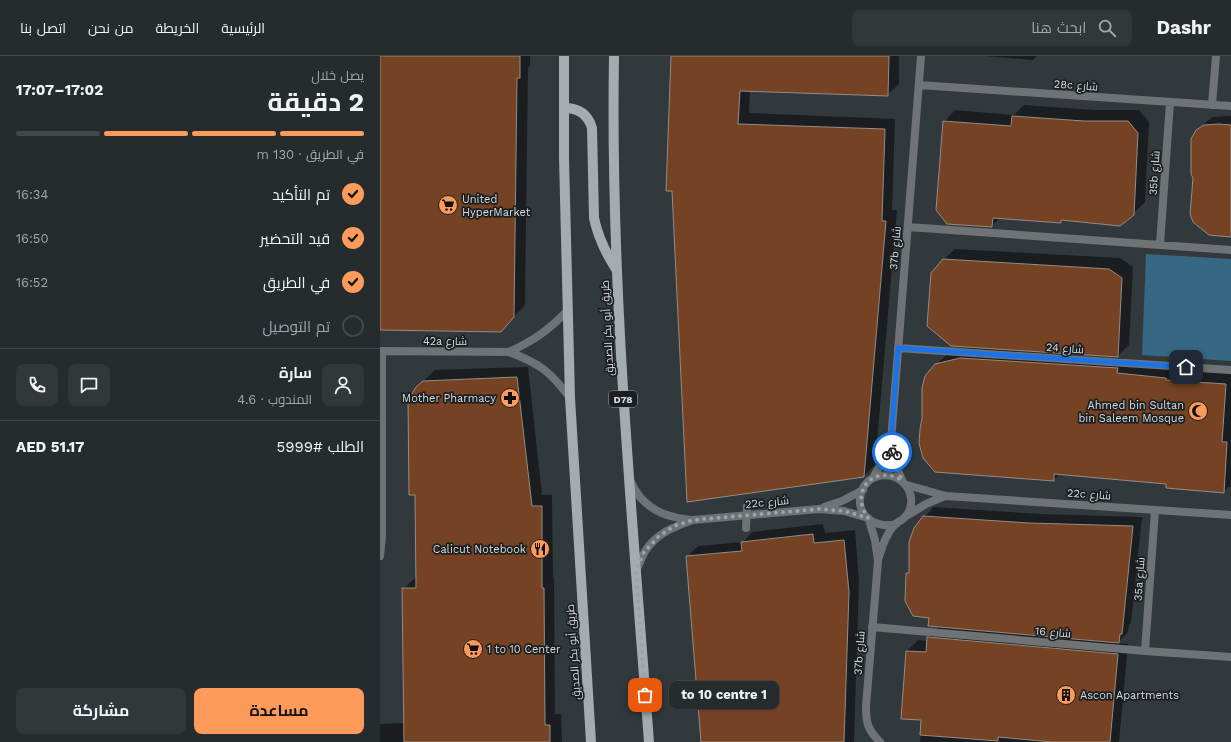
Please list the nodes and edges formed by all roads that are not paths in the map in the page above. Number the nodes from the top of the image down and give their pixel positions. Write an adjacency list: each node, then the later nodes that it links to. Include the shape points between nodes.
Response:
1 (564, 56): 9 (main road, طريق أبو بكر الصديق)
2 (614, 56): 13 (main road, طريق أبو بكر الصديق / D78)
3 (921, 56): 5 (street, 37b شارع)
4 (1216, 56): 7 (street)
5 (919, 85): 6 (street, 28c شارع); 10 (street, 37b شارع)
6 (1170, 102): 7 (street, 28c شارع); 11 (street, 35b شارع)
7 (1212, 105): 8 (street, 28c شارع)
8 (1231, 106)
9 (564, 108): 13 (main road, via 580,111 586,116 592,128 594,218 602,245); 14 (main road, طريق أبو بكر الصديق)
10 (908, 227): 11 (street); 15 (street, 37b شارع)
11 (1160, 245): 12 (street)
12 (1231, 250)
13 (616, 269): 22 (main road, طريق أبو بكر الصديق / D78)
14 (567, 311): 17 (street, 42a شارع, via 541,335); 19 (main road, طريق أبو بكر الصديق)
15 (898, 348): 18 (street, شارع 24); 20 (street, 37b شارع)
16 (381, 351): 17 (street, 42a شارع); 35 (street)
17 (509, 352): 19 (street, 42a شارع, via 544,369)
18 (1231, 370)
19 (570, 398): 41 (main road, طريق أبو بكر الصديق)
20 (891, 441): 21 (street, 37b شارع); 23 (street, 37b شارع, via 894,461)
21 (872, 478): 23 (street, via 880,475 895,476); 24 (street)
22 (629, 479): 32 (street, 22c شارع, via 639,496 654,510 673,518); 37 (main road, طريق أبو بكر الصديق / D78)
23 (904, 483): 25 (street, 22c شارع, via 926,492); 29 (street, via 912,500)
24 (862, 490): 26 (street, 22c شارع); 31 (street, via 861,505)
25 (946, 496): 28 (street, 22c شارع); 29 (street, 22c شارع)
26 (819, 509): 27 (street, 22c شارع); 31 (street, 22c شارع, via 844,511)
27 (747, 510): 32 (street, 22c شارع); 34 (street)
28 (1155, 510): 30 (street, 22c شارع); 39 (street, 35a شارع)
29 (908, 514): 33 (street)
30 (1231, 515)
31 (868, 519): 33 (street, via 882,526); 36 (street, 37b شارع)
32 (693, 520): 37 (street, 22c شارع, via 674,526 658,537 644,552)
33 (896, 524): 36 (street, 37b شارع, via 885,542)
34 (746, 528)
35 (380, 556)
36 (878, 561): 38 (street, 37b شارع)
37 (636, 571): 42 (main road, طريق أبو بكر الصديق / D78)
38 (872, 627): 39 (street, شارع 16); 43 (street, 37b شارع, via 866,720 871,732)
39 (1145, 651): 40 (street, شارع 16)
40 (1231, 657)
41 (591, 742)
42 (649, 742)
43 (880, 742)

